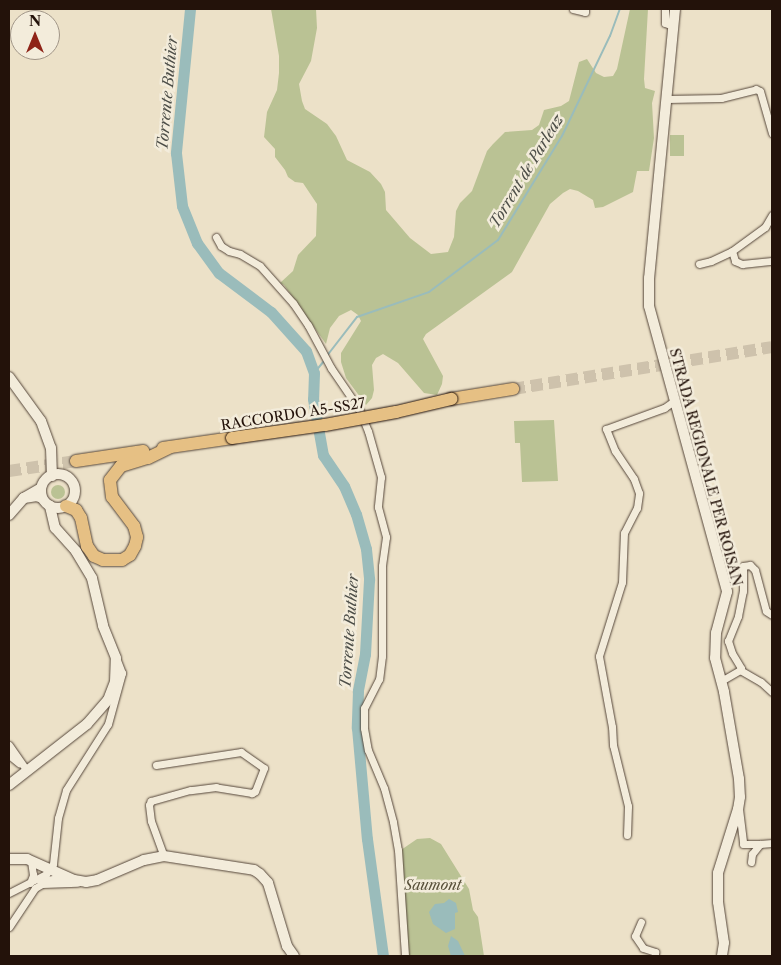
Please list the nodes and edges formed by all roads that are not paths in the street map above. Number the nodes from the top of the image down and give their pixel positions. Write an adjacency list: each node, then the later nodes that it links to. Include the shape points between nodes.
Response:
1 (573, 9): 2 (street, via 585,12)
2 (585, 9)
3 (665, 9): 5 (street, via 665,23)
4 (675, 9): 5 (main road, STRADA REGIONALE PER ROISAN)
5 (674, 26): 6 (main road, STRADA REGIONALE PER ROISAN)
6 (668, 99): 7 (street, via 721,98 756,89 762,95); 15 (main road, STRADA REGIONALE PER ROISAN, via 649,278 649,306)
7 (772, 133)
8 (772, 215): 10 (street, via 765,227)
9 (216, 236): 50 (street, via 221,246 260,266 293,303 359,410 381,477 378,507 386,537 382,566 382,656 379,679 364,708 364,728 368,750 384,788 393,822)
10 (732, 251): 11 (street, via 735,260 742,264); 12 (street)
11 (772, 261)
12 (699, 264)
13 (9, 377): 17 (main road, via 41,421)
14 (513, 389): 16 (highway, RACCORDO A5-SS27, bridge, via 334,424)
15 (674, 401): 27 (main road, STRADA REGIONALE PER ROISAN, via 725,579 727,600 715,642 715,658); 35 (street, via 664,408 606,429 639,493 637,508 624,533 622,582 599,656 613,745 628,806)
16 (171, 447): 18 (highway, RACCORDO A5-SS27); 22 (highway, via 121,466 110,480 112,497 134,526 136,537 130,555 122,560 103,560 94,556 87,546 76,510)
17 (51, 450): 19 (main road); 20 (main road)
18 (76, 461)
19 (52, 476): 20 (main road); 21 (main road, via 45,481)
20 (64, 476): 22 (main road, via 71,481 74,497)
21 (42, 493): 22 (main road); 23 (main road, via 24,498)
22 (59, 507): 25 (main road, via 52,520 92,578 103,625)
23 (9, 515)
24 (772, 615): 26 (street, via 766,611 755,570 750,565 743,566 743,591 728,641 740,663)
25 (116, 658): 32 (main road, via 115,682 102,708 87,724); 42 (street, via 122,673 108,724 66,790)
26 (740, 670): 27 (street); 28 (street)
27 (722, 681): 34 (main road, STRADA REGIONALE PER ROISAN, via 739,779)
28 (772, 692)
29 (9, 745): 32 (street)
30 (9, 755): 32 (street)
31 (156, 765): 38 (street, via 241,752 264,768 252,793 216,786 151,801 151,821)
32 (24, 767): 33 (main road)
33 (9, 785)
34 (738, 809): 37 (street, via 743,844); 52 (main road, STRADA REGIONALE PER ROISAN, via 718,873 718,902 724,942)
35 (627, 835)
36 (772, 843): 37 (street)
37 (760, 844): 41 (street, via 752,854)
38 (164, 856): 44 (main road, via 144,860); 49 (main road, via 249,868 260,874 269,887 287,946)
39 (9, 859): 40 (main road)
40 (31, 860): 42 (main road); 45 (street, via 33,875)
41 (752, 862)
42 (50, 869): 43 (main road); 45 (street)
43 (66, 877): 44 (main road); 45 (street)
44 (86, 882): 48 (street, via 42,884 35,888)
45 (30, 883): 46 (street)
46 (9, 893)
47 (641, 922): 51 (street, via 635,936 643,948 655,952)
48 (9, 926)
49 (294, 956)
50 (405, 956)
51 (655, 956)
52 (722, 956)

